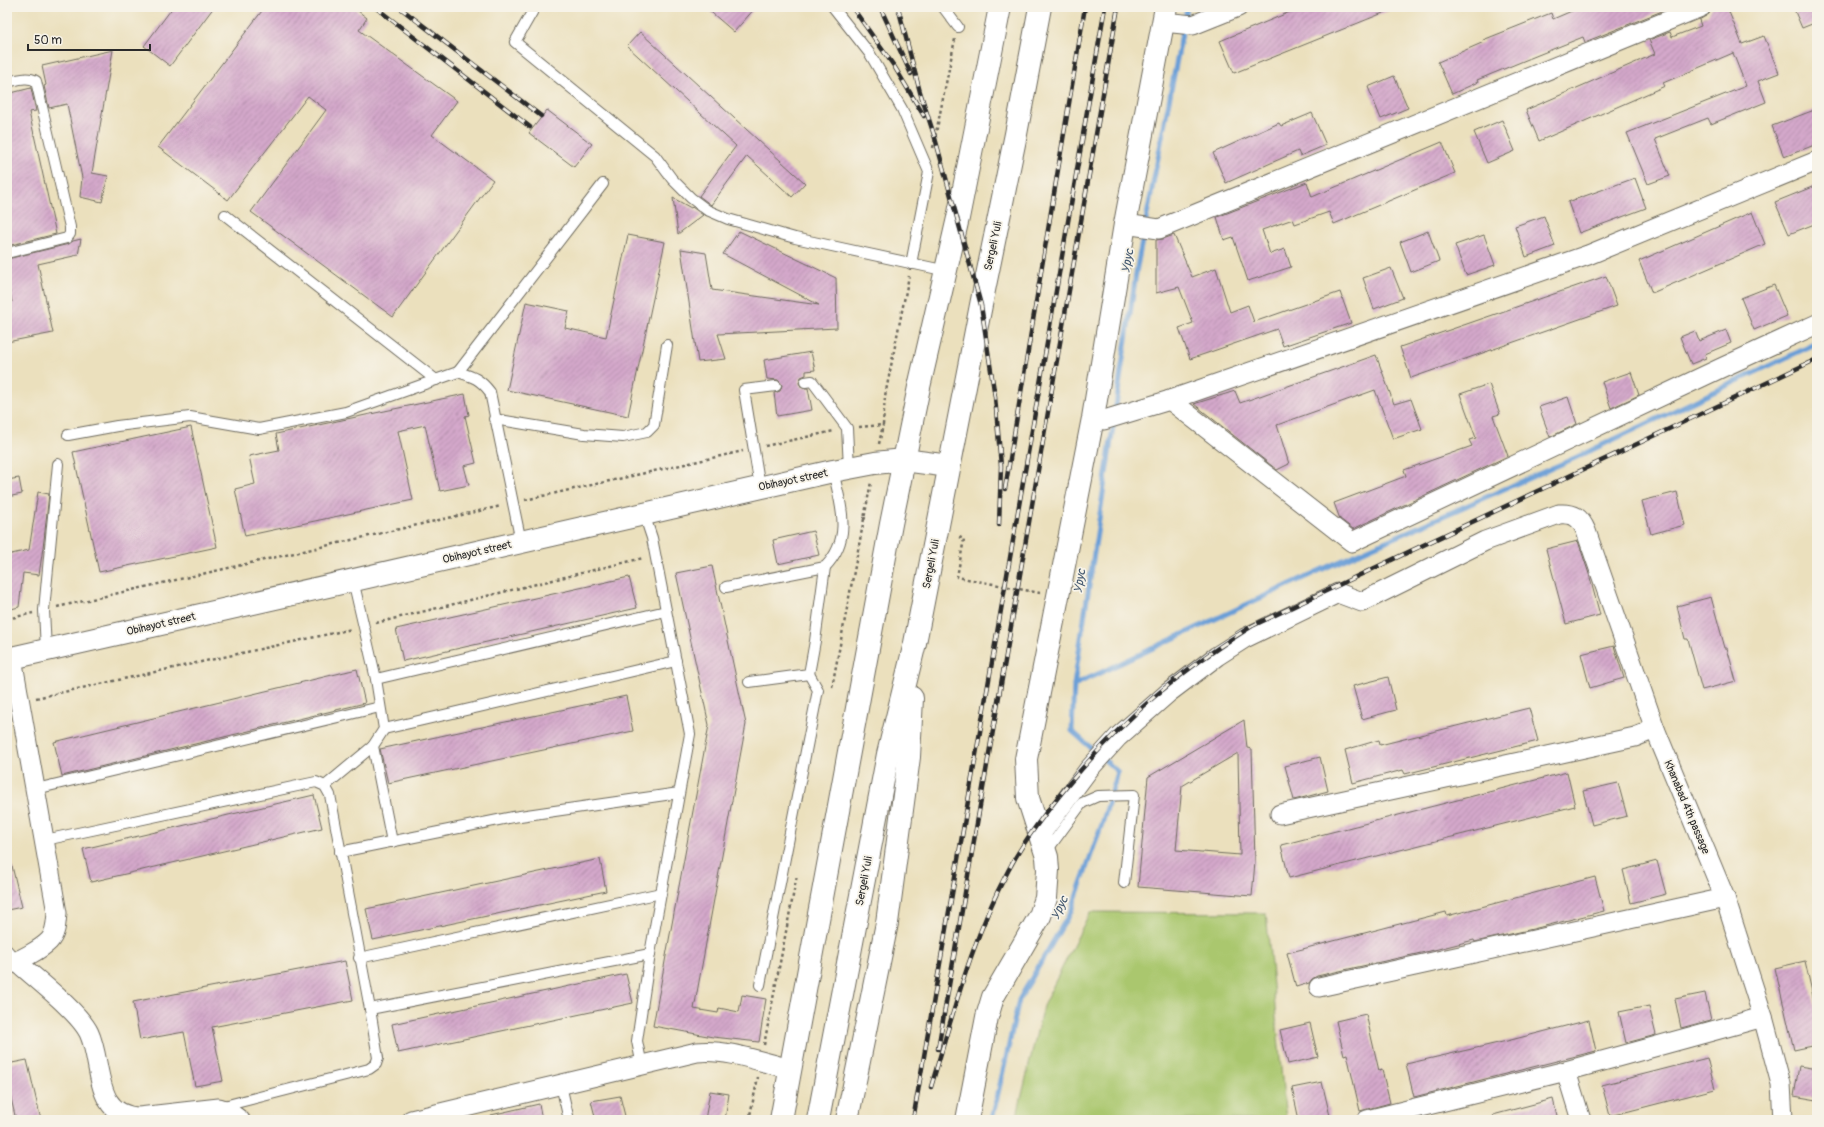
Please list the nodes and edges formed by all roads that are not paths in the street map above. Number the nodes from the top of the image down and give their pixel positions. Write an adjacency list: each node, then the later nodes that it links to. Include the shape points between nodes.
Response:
1 (535, 7): 16 (lane, via 515,42 655,156 672,179 707,210 728,219 796,238)
2 (833, 7): 16 (lane, via 874,61 902,109 929,172)
3 (943, 7): 9 (lane)
4 (1000, 7): 17 (main road)
5 (1040, 7): 30 (main road, Sergeli Yuli)
6 (1238, 7): 8 (street, via 1193,25)
7 (1701, 7): 14 (street, via 1159,229)
8 (1165, 15): 14 (main road)
9 (958, 27)
10 (7, 82): 15 (lane, via 31,78 36,81 70,234 67,238)
11 (1817, 161): 24 (street, via 1588,255)
12 (603, 184): 20 (lane)
13 (225, 215): 21 (lane)
14 (1125, 224): 25 (main road)
15 (7, 252)
16 (911, 264): 17 (lane)
17 (947, 271): 28 (main road)
18 (1817, 324): 24 (street, via 1352,542)
19 (667, 345): 26 (lane, via 654,425 647,432 623,437 584,434)
20 (458, 372): 21 (lane); 26 (lane, via 482,382 490,392 494,404)
21 (436, 380): 27 (lane, via 346,412 259,429 190,417)
22 (805, 382): 31 (lane, via 812,381 847,428)
23 (776, 386): 32 (lane, via 744,390)
24 (1170, 400): 25 (street)
25 (1107, 417): 56 (main road, via 1058,597 1026,759 1028,798)
26 (494, 419): 34 (lane)
27 (68, 435)
28 (904, 460): 30 (main road, Obihayot street); 31 (main road, Obihayot street); 69 (main road)
29 (58, 464): 40 (lane, via 44,610)
30 (949, 466): 39 (main road, Sergeli Yuli)
31 (841, 469): 32 (main road, Obihayot street); 35 (lane, via 842,540 835,557)
32 (760, 487): 33 (main road, Obihayot street)
33 (644, 514): 34 (main road, Obihayot street); 38 (lane, via 652,538)
34 (521, 542): 36 (main road, Obihayot street)
35 (825, 566): 37 (lane); 43 (lane, via 816,641)
36 (353, 580): 40 (main road, Obihayot street); 44 (lane)
37 (726, 587)
38 (666, 612): 42 (lane); 44 (lane)
39 (915, 643): 77 (main road, Sergeli Yuli, via 888,754); 78 (main road, via 909,757 897,850 886,923)
40 (46, 650): 41 (main road, Obihayot street)
41 (10, 659): 51 (street)
42 (676, 661): 47 (lane); 52 (lane, via 690,734)
43 (809, 674): 45 (lane); 64 (lane, via 818,690)
44 (376, 679): 46 (lane)
45 (749, 682)
46 (380, 707): 47 (lane); 51 (lane)
47 (384, 729): 49 (lane)
48 (1655, 730): 53 (street, via 1635,737); 56 (street, Khanabad 4th passage, via 1582,521 1571,515 1559,514 1485,541 1362,602 1338,593 1245,638 1190,676 1118,737 1089,769); 60 (street, Khanabad 4th passage)
49 (373, 746): 50 (lane); 55 (lane)
50 (325, 786): 54 (lane, via 316,782); 57 (lane, via 330,795)
51 (36, 789): 54 (street)
52 (679, 793): 55 (lane, via 514,817); 59 (lane)
53 (1280, 814)
54 (45, 840): 63 (street, via 57,904 56,924 49,940)
55 (392, 842): 57 (lane)
56 (1043, 843): 58 (lane, via 1082,803 1098,796 1134,795); 79 (main road, via 1048,877 1044,907 993,997 986,1017)
57 (340, 852): 62 (lane)
58 (1124, 883)
59 (662, 893): 61 (lane); 62 (lane)
60 (1725, 898): 65 (street); 67 (street, Khanabad 4th passage)
61 (650, 954): 66 (lane); 68 (lane, via 637,1041)
62 (359, 958): 66 (lane)
63 (10, 959): 72 (street, via 76,1016 89,1033 105,1093 111,1106 116,1110 139,1117)
64 (760, 985)
65 (1319, 987)
66 (370, 1009): 72 (lane, via 378,1058 376,1064 369,1069)
67 (1763, 1017): 70 (street); 82 (street, Khanabad 4th passage, via 1781,1084)
68 (642, 1066): 69 (street, via 688,1053 707,1051 726,1053); 71 (street)
69 (790, 1069): 76 (main road)
70 (1566, 1071): 80 (street); 81 (street)
71 (561, 1085): 74 (street); 75 (lane)
72 (215, 1108): 73 (street, via 224,1109)
73 (240, 1120)
74 (411, 1120)
75 (569, 1120)
76 (781, 1120)
77 (818, 1120)
78 (847, 1120)
79 (967, 1120)
80 (1367, 1120)
81 (1581, 1120)
82 (1783, 1120)

